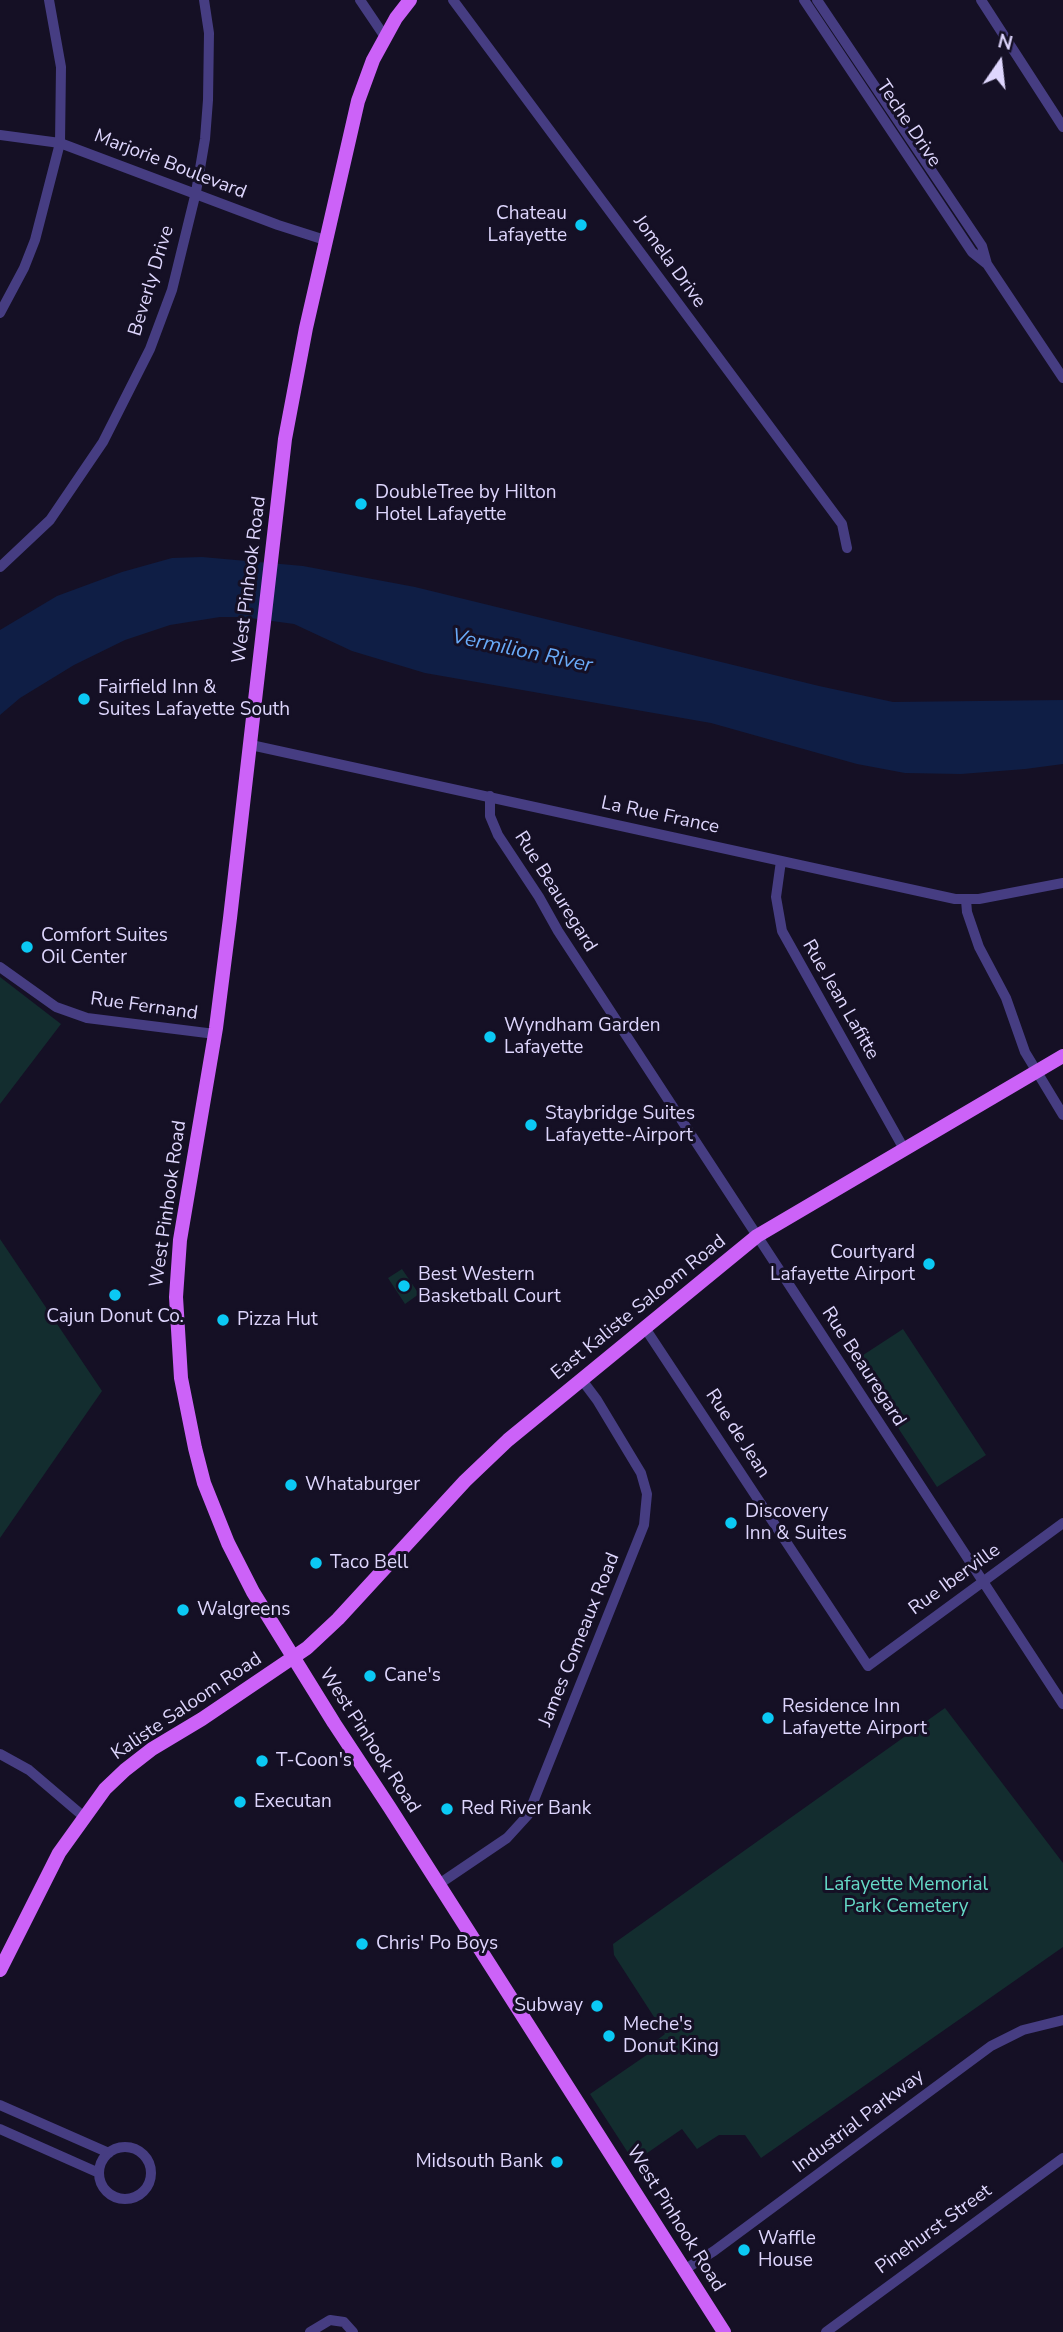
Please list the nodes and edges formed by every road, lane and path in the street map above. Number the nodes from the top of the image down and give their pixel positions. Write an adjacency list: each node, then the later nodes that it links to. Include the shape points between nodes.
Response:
1 (49, 0): 13 (street, via 61,67)
2 (204, 0): 14 (street, Beverly Drive, via 209,33 208,100)
3 (360, 0): 9 (street)
4 (410, 0): 9 (main road, West Pinhook Road)
5 (453, 0): 18 (street, Jomela Drive, via 842,524)
6 (804, 0): 10 (street, Teche Drive)
7 (817, 0): 10 (street, Teche Drive)
8 (981, 0): 11 (street)
9 (385, 37): 15 (main road, West Pinhook Road, via 358,101)
10 (893, 123): 17 (street, Teche Drive, via 972,252 987,264)
11 (1063, 127)
12 (0, 135): 13 (street, Marjorie Boulevard)
13 (60, 143): 14 (street, Marjorie Boulevard); 16 (street, via 35,240)
14 (196, 192): 15 (street, Marjorie Boulevard); 19 (street, Beverly Drive, via 172,290 103,442 50,520)
15 (325, 240): 20 (main road, West Pinhook Road, via 285,439)
16 (0, 313)
17 (1063, 378)
18 (847, 548)
19 (0, 568)
20 (251, 745): 21 (street, La Rue France); 26 (main road, West Pinhook Road)
21 (490, 796): 22 (street, La Rue France); 31 (street, Rue Beauregard, via 490,816 498,835)
22 (781, 861): 24 (street, La Rue France); 30 (street, Rue Jean Lafitte, via 776,897 782,931)
23 (1063, 883): 24 (street, La Rue France)
24 (966, 900): 28 (street, via 979,947)
25 (0, 967): 26 (street, Rue Fernand, via 56,1007 87,1018)
26 (215, 1034): 36 (main road, West Pinhook Road, via 180,1240 176,1297 179,1364 195,1448 218,1519 242,1573)
27 (1063, 1056): 28 (main road, East Kaliste Saloom Road)
28 (1036, 1072): 29 (street); 30 (main road, East Kaliste Saloom Road)
29 (1063, 1115)
30 (904, 1149): 31 (main road, East Kaliste Saloom Road)
31 (757, 1236): 32 (main road, East Kaliste Saloom Road); 35 (street, Rue Beauregard)
32 (645, 1328): 33 (main road, East Kaliste Saloom Road); 37 (street, Rue de Jean)
33 (582, 1380): 36 (main road, East Kaliste Saloom Road, via 484,1462 338,1619); 41 (street, James Comeaux Road, via 641,1473 647,1500 644,1525 528,1815 507,1838)
34 (1063, 1523): 35 (street, Rue Iberville)
35 (982, 1582): 37 (street, Rue Iberville); 38 (street, Rue Beauregard)
36 (293, 1658): 40 (main road, Kaliste Saloom Road, via 139,1758); 41 (main road, West Pinhook Road)
37 (868, 1666)
38 (1063, 1704)
39 (0, 1754): 40 (street, via 30,1770)
40 (83, 1816): 42 (main road, Kaliste Saloom Road, via 49,1870)
41 (439, 1884): 51 (main road, West Pinhook Road)
42 (0, 1970)
43 (1063, 2020): 51 (street, Industrial Parkway, via 1023,2030 991,2046)
44 (0, 2105): 46 (street)
45 (0, 2129): 48 (street)
46 (70, 2136): 47 (street); 48 (street)
47 (109, 2153): 50 (street); 50 (street, via 123,2147 143,2153 151,2166 150,2182 135,2196 120,2198 107,2191)
48 (60, 2156): 50 (street)
49 (1063, 2158): 55 (street, Pinehurst Street)
50 (99, 2173)
51 (684, 2270): 54 (main road, West Pinhook Road)
52 (310, 2332): 53 (street, via 328,2320 344,2322)
53 (353, 2332)
54 (724, 2332)
55 (826, 2332)

